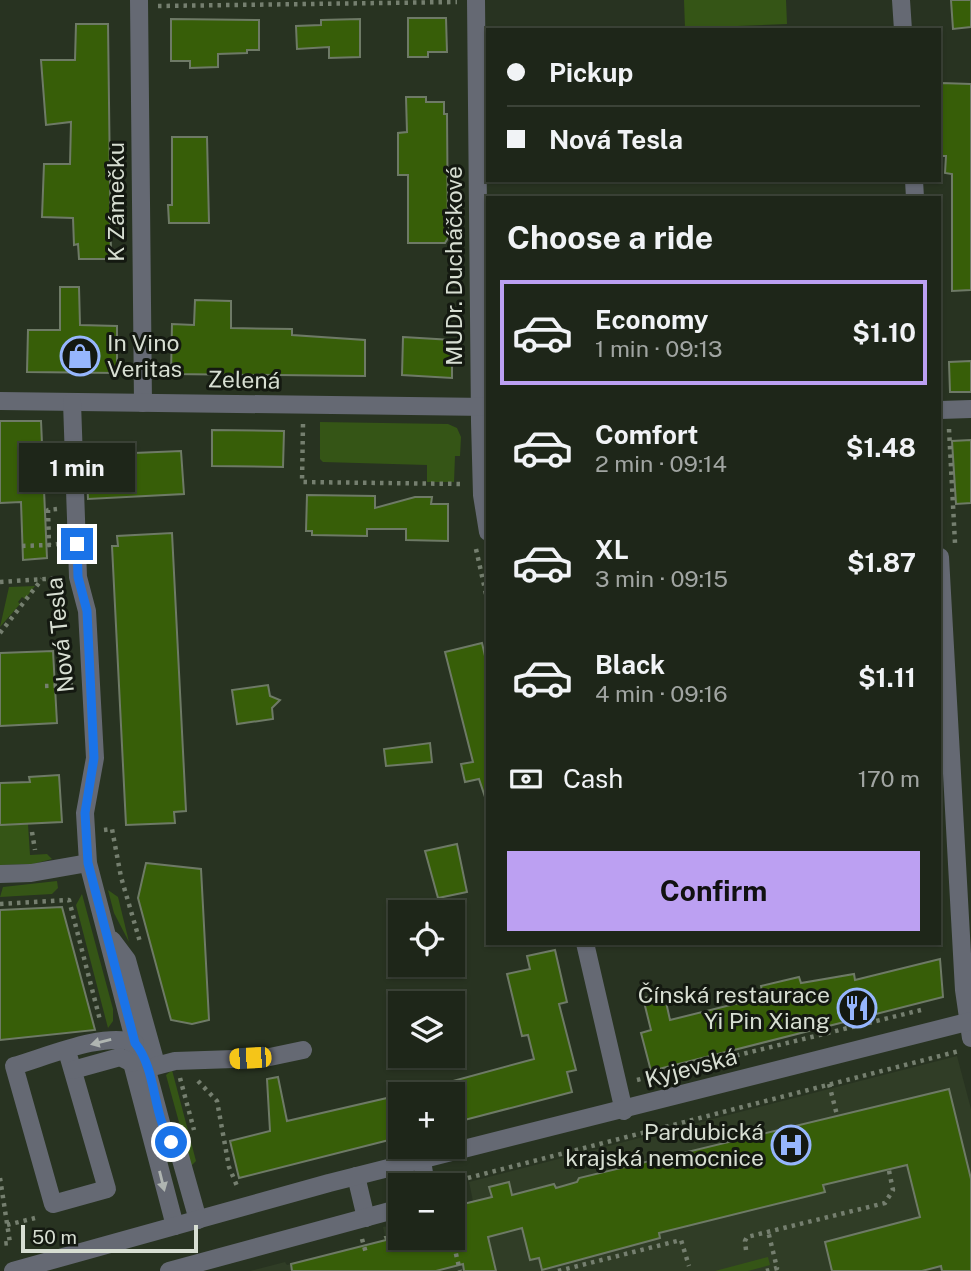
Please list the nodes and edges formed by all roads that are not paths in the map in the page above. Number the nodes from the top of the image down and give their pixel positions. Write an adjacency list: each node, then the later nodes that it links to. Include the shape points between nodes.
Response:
1 (901, 0): 4 (street)
2 (467, 1): 8 (street, MUDr. Ducháčkové)
3 (147, 3): 7 (street, K Zámečku)
4 (903, 28)
5 (0, 401): 6 (street, Zelená)
6 (72, 402): 7 (street, Zelená); 13 (street, Nová Tesla, via 78,577 87,611 94,758 85,813)
7 (143, 403): 8 (street, Zelená)
8 (484, 407): 11 (street, MUDr. Ducháčkové)
9 (971, 409): 10 (street)
10 (941, 410)
11 (486, 517)
12 (941, 575): 17 (street)
13 (88, 863): 14 (street); 15 (street, Nová Tesla)
14 (0, 874)
15 (108, 935): 18 (street, Nová Tesla); 22 (street, via 127,960)
16 (584, 945): 24 (street)
17 (967, 1033): 24 (street, Kyjevská)
18 (135, 1043): 20 (street, one-way to 20, via 123,1038); 21 (street); 25 (street, via 144,1059 163,1129)
19 (303, 1050): 22 (street, via 265,1058 175,1061)
20 (67, 1051): 23 (street); 23 (street, via 14,1066 53,1204 107,1189)
21 (132, 1063): 23 (street, via 120,1057); 32 (street, one-way to 32)
22 (156, 1066): 25 (street)
23 (73, 1070)
24 (624, 1111): 26 (street, Kyjevská)
25 (179, 1154): 31 (street)
26 (422, 1161): 27 (street); 28 (street, Kyjevská)
27 (424, 1173)
28 (356, 1176): 30 (street); 31 (street, Kyjevská)
29 (388, 1212): 30 (street)
30 (366, 1218): 34 (street)
31 (198, 1220): 32 (street, Kyjevská)
32 (175, 1226): 33 (street, Kyjevská)
33 (13, 1271)
34 (169, 1271)

